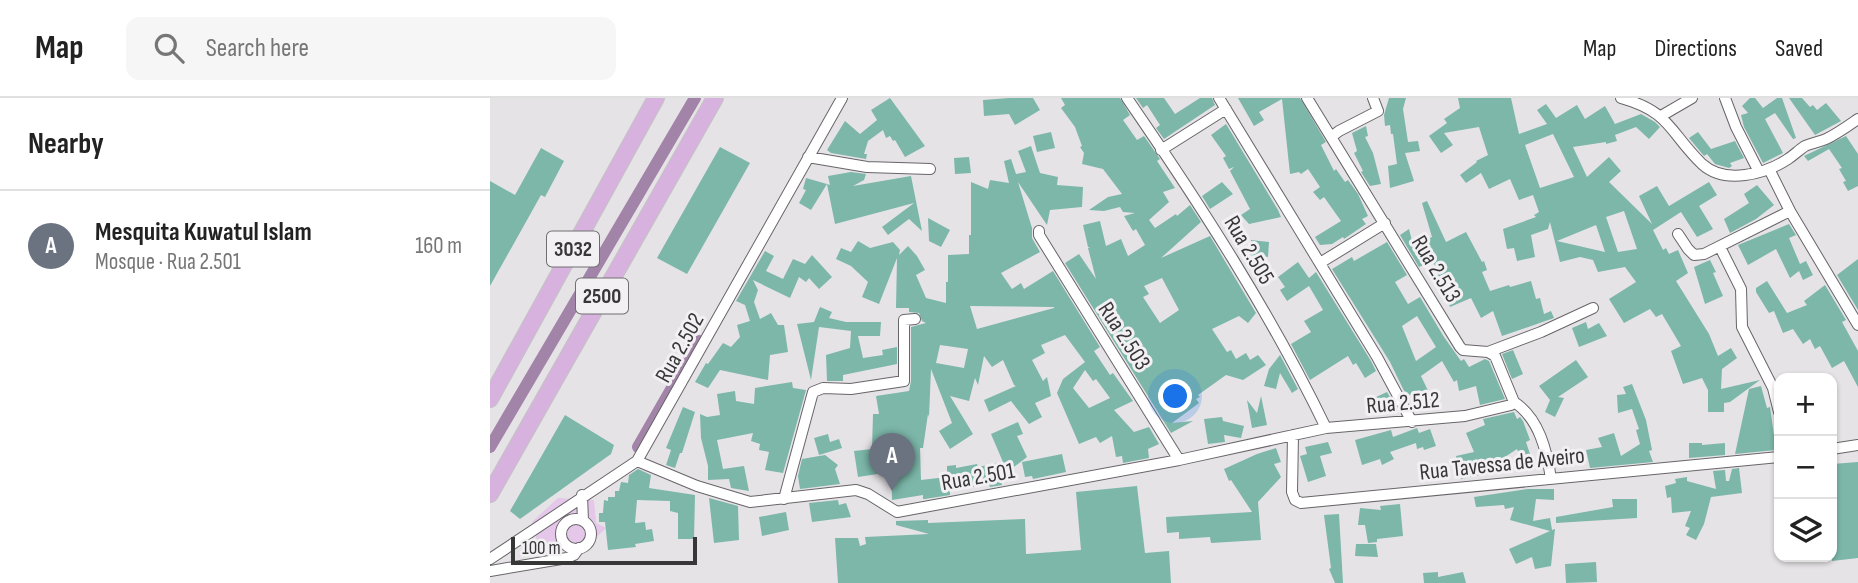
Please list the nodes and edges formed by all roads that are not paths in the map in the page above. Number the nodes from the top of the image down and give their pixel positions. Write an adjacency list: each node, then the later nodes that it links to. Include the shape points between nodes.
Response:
1 (656, 98): 30 (main road, 3032)
2 (715, 98): 41 (main road, 2500)
3 (842, 98): 16 (street, Rua 2.502)
4 (1127, 98): 15 (street, Rua 2.505)
5 (1219, 98): 11 (street)
6 (1307, 98): 14 (street, Rua 2.513)
7 (1373, 98): 14 (street, via 1378,111)
8 (1620, 98): 12 (street)
9 (1692, 98): 12 (street)
10 (1725, 98): 18 (street, via 1735,127)
11 (1226, 109): 15 (street); 24 (street)
12 (1661, 116): 18 (street, via 1716,174)
13 (1858, 119): 18 (street)
14 (1331, 138): 20 (street, Rua 2.513)
15 (1161, 150): 33 (street, Rua 2.505, via 1225,246 1301,375)
16 (808, 157): 17 (street, via 867,167); 39 (street, Rua 2.502)
17 (930, 169)
18 (1764, 171): 19 (street)
19 (1790, 211): 23 (street); 27 (street)
20 (1385, 223): 24 (street); 28 (street, Rua 2.513, via 1460,347)
21 (1039, 231): 38 (street, Rua 2.503)
22 (1678, 233): 23 (street, via 1694,255)
23 (1720, 247): 29 (street, via 1741,289 1742,327)
24 (1320, 263): 32 (street)
25 (1593, 308): 28 (street)
26 (915, 319): 43 (street, via 904,320 904,382 813,392)
27 (1857, 320)
28 (1488, 352): 31 (street, via 1495,356)
29 (1774, 392)
30 (490, 399)
31 (1514, 402): 32 (street, Rua 2.512, via 1465,416); 40 (street, via 1532,418)
32 (1412, 422): 33 (street, Rua 2.512)
33 (1326, 428): 34 (street, Rua 2.512)
34 (1293, 435): 38 (street, Rua 2.501); 40 (street, Rua Tavessa de Aveiro, via 1292,492 1301,503)
35 (1858, 445): 36 (street)
36 (1837, 448)
37 (1774, 457): 40 (street, Rua Tavessa de Aveiro)
38 (1180, 460): 43 (street, Rua 2.501, via 897,512 856,490)
39 (637, 461): 42 (street, Rua 2.502); 43 (street, Rua 2.501, via 750,502)
40 (1551, 479)
41 (490, 494)
42 (582, 495): 44 (street, Rua 2.502); 46 (street)
43 (784, 499)
44 (552, 516): 45 (street); 48 (street, Rua 2.502)
45 (568, 521): 46 (street); 47 (street, via 562,539 568,547)
46 (583, 521): 47 (street, via 590,528 590,539)
47 (579, 548): 49 (street, via 567,558)
48 (490, 559)
49 (490, 571)

